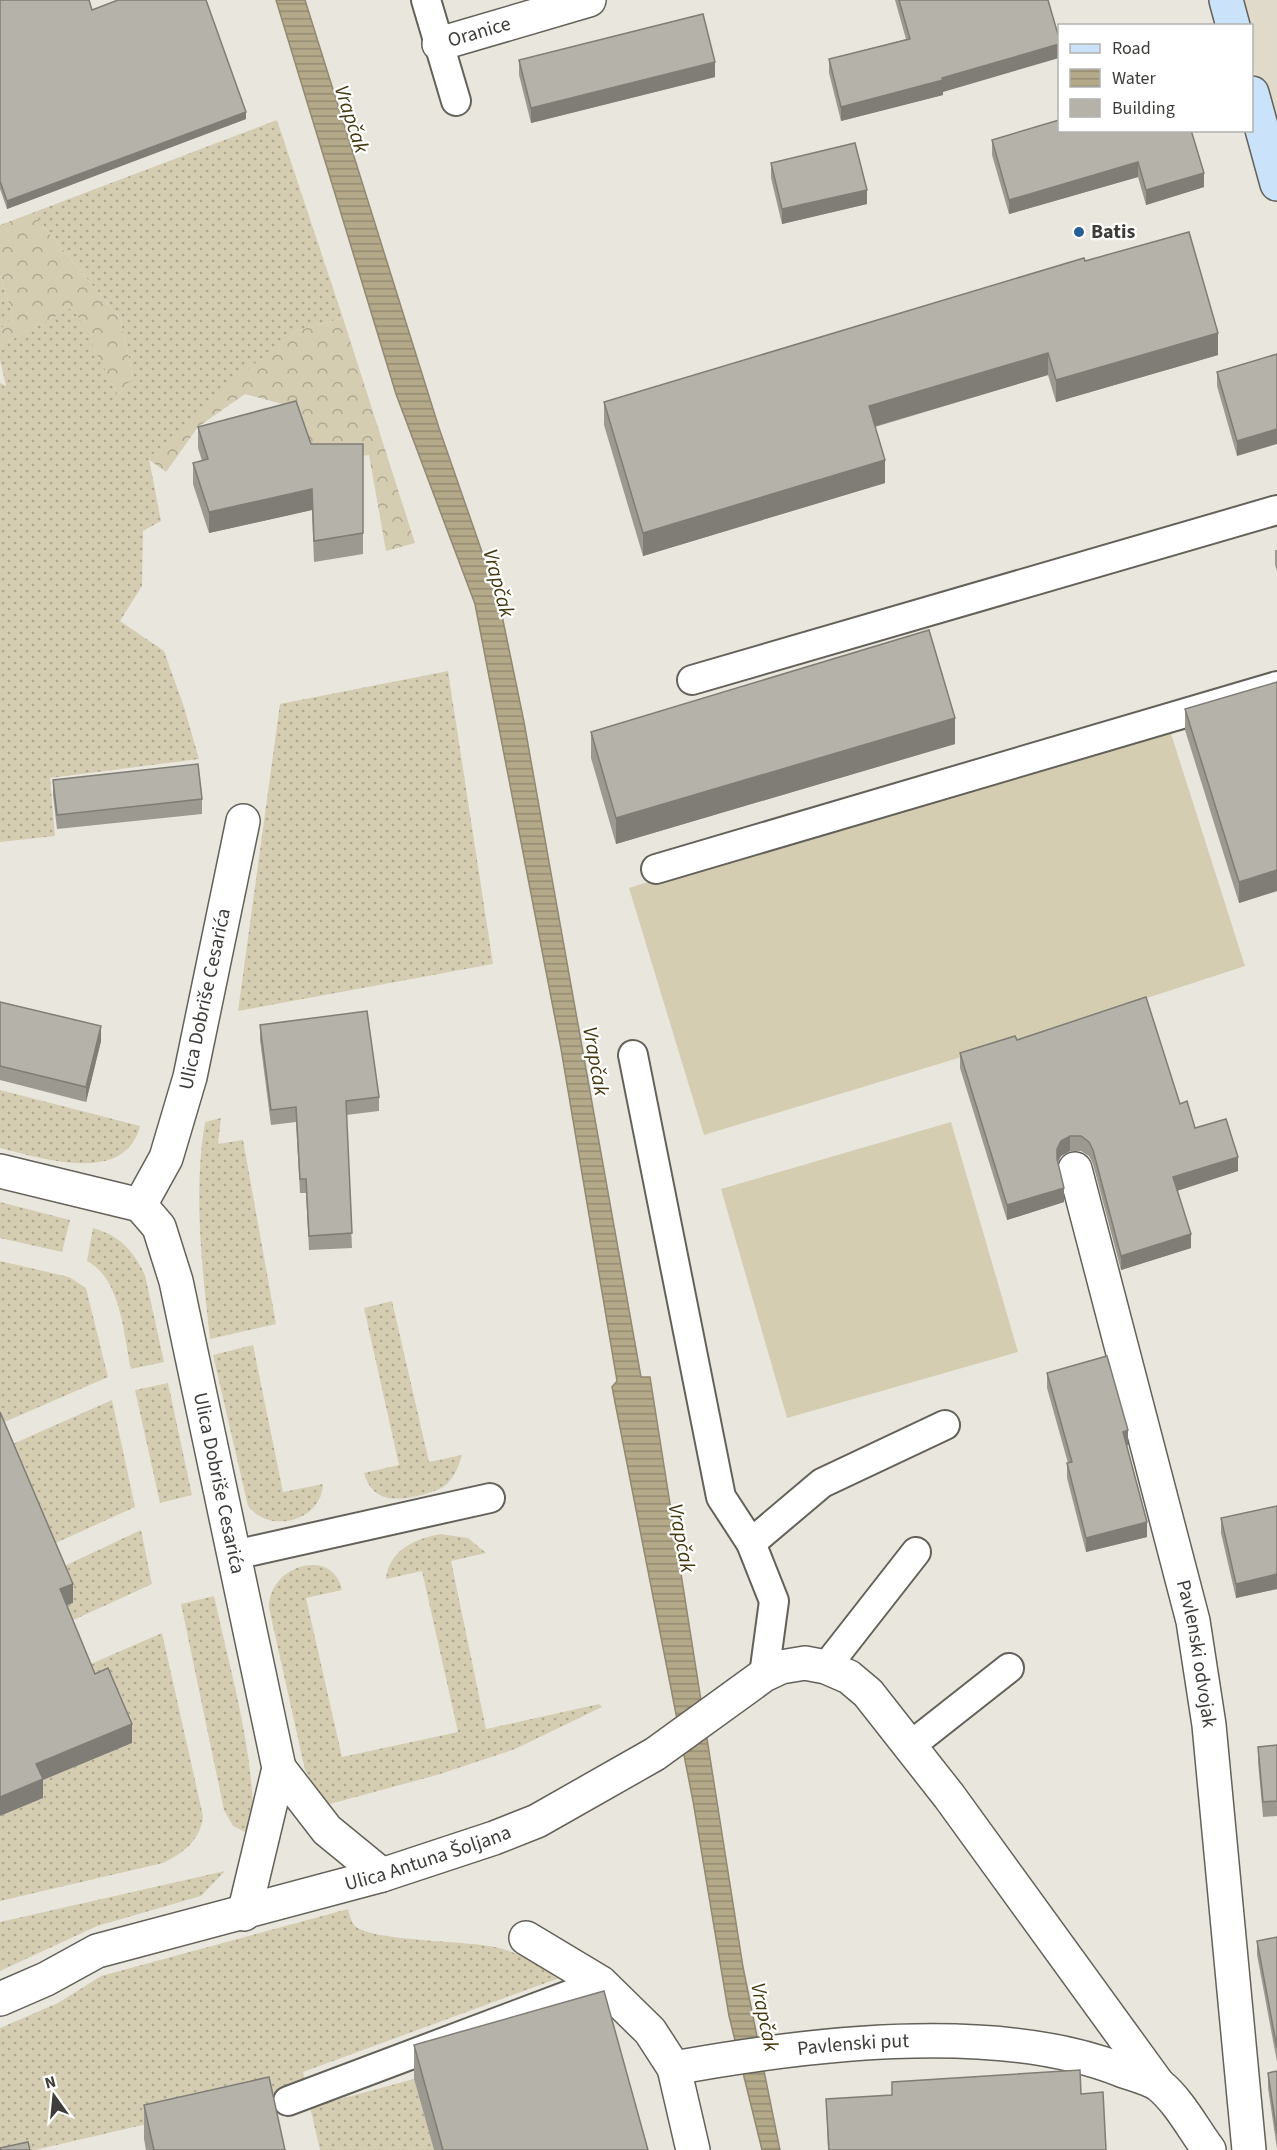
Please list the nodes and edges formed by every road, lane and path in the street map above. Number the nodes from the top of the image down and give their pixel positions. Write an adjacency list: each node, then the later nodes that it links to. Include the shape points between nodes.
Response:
1 (426, 0): 5 (lane)
2 (589, 0): 5 (street, Oranice)
3 (1226, 0): 4 (main road)
4 (1232, 24)
5 (439, 44): 7 (lane)
6 (1253, 100): 8 (main road)
7 (456, 102)
8 (1277, 184)
9 (1277, 510): 10 (lane)
10 (692, 680)
11 (1277, 686): 13 (lane)
12 (243, 821): 17 (street, Ulica Dobriše Cesarića, via 190,1077 166,1158)
13 (656, 869)
14 (633, 1055): 20 (lane, via 721,1497)
15 (1075, 1169): 38 (street, Pavlenski odvojak, via 1193,1621 1209,1725)
16 (0, 1171): 17 (street)
17 (140, 1205): 22 (street, Ulica Dobriše Cesarića, via 159,1227 171,1262)
18 (945, 1425): 20 (lane, via 822,1483)
19 (490, 1498): 22 (lane)
20 (751, 1544): 25 (lane, via 774,1601)
21 (916, 1552): 23 (lane)
22 (234, 1555): 27 (street, Ulica Dobriše Cesarića)
23 (826, 1666): 25 (street, Ulica Antuna Šoljana, via 805,1663 781,1667); 26 (street, via 849,1677 868,1693)
24 (1009, 1668): 26 (lane)
25 (765, 1675): 28 (street, Ulica Antuna Šoljana, via 655,1754 537,1821)
26 (910, 1746): 34 (street)
27 (279, 1768): 28 (street, Ulica Dobriše Cesarića, via 327,1830); 29 (street, Ulica Dobriše Cesarića)
28 (382, 1875): 29 (street, Ulica Antuna Šoljana)
29 (244, 1914): 32 (street, Ulica Antuna Šoljana, via 97,1950)
30 (526, 1938): 31 (street)
31 (601, 1983): 33 (street, via 651,2031); 35 (lane)
32 (0, 1999)
33 (674, 2068): 34 (street, Pavlenski put, via 831,2045 1002,2044 1098,2061); 36 (street)
34 (1158, 2084): 37 (street)
35 (288, 2101)
36 (693, 2150)
37 (1209, 2150)
38 (1250, 2150)

